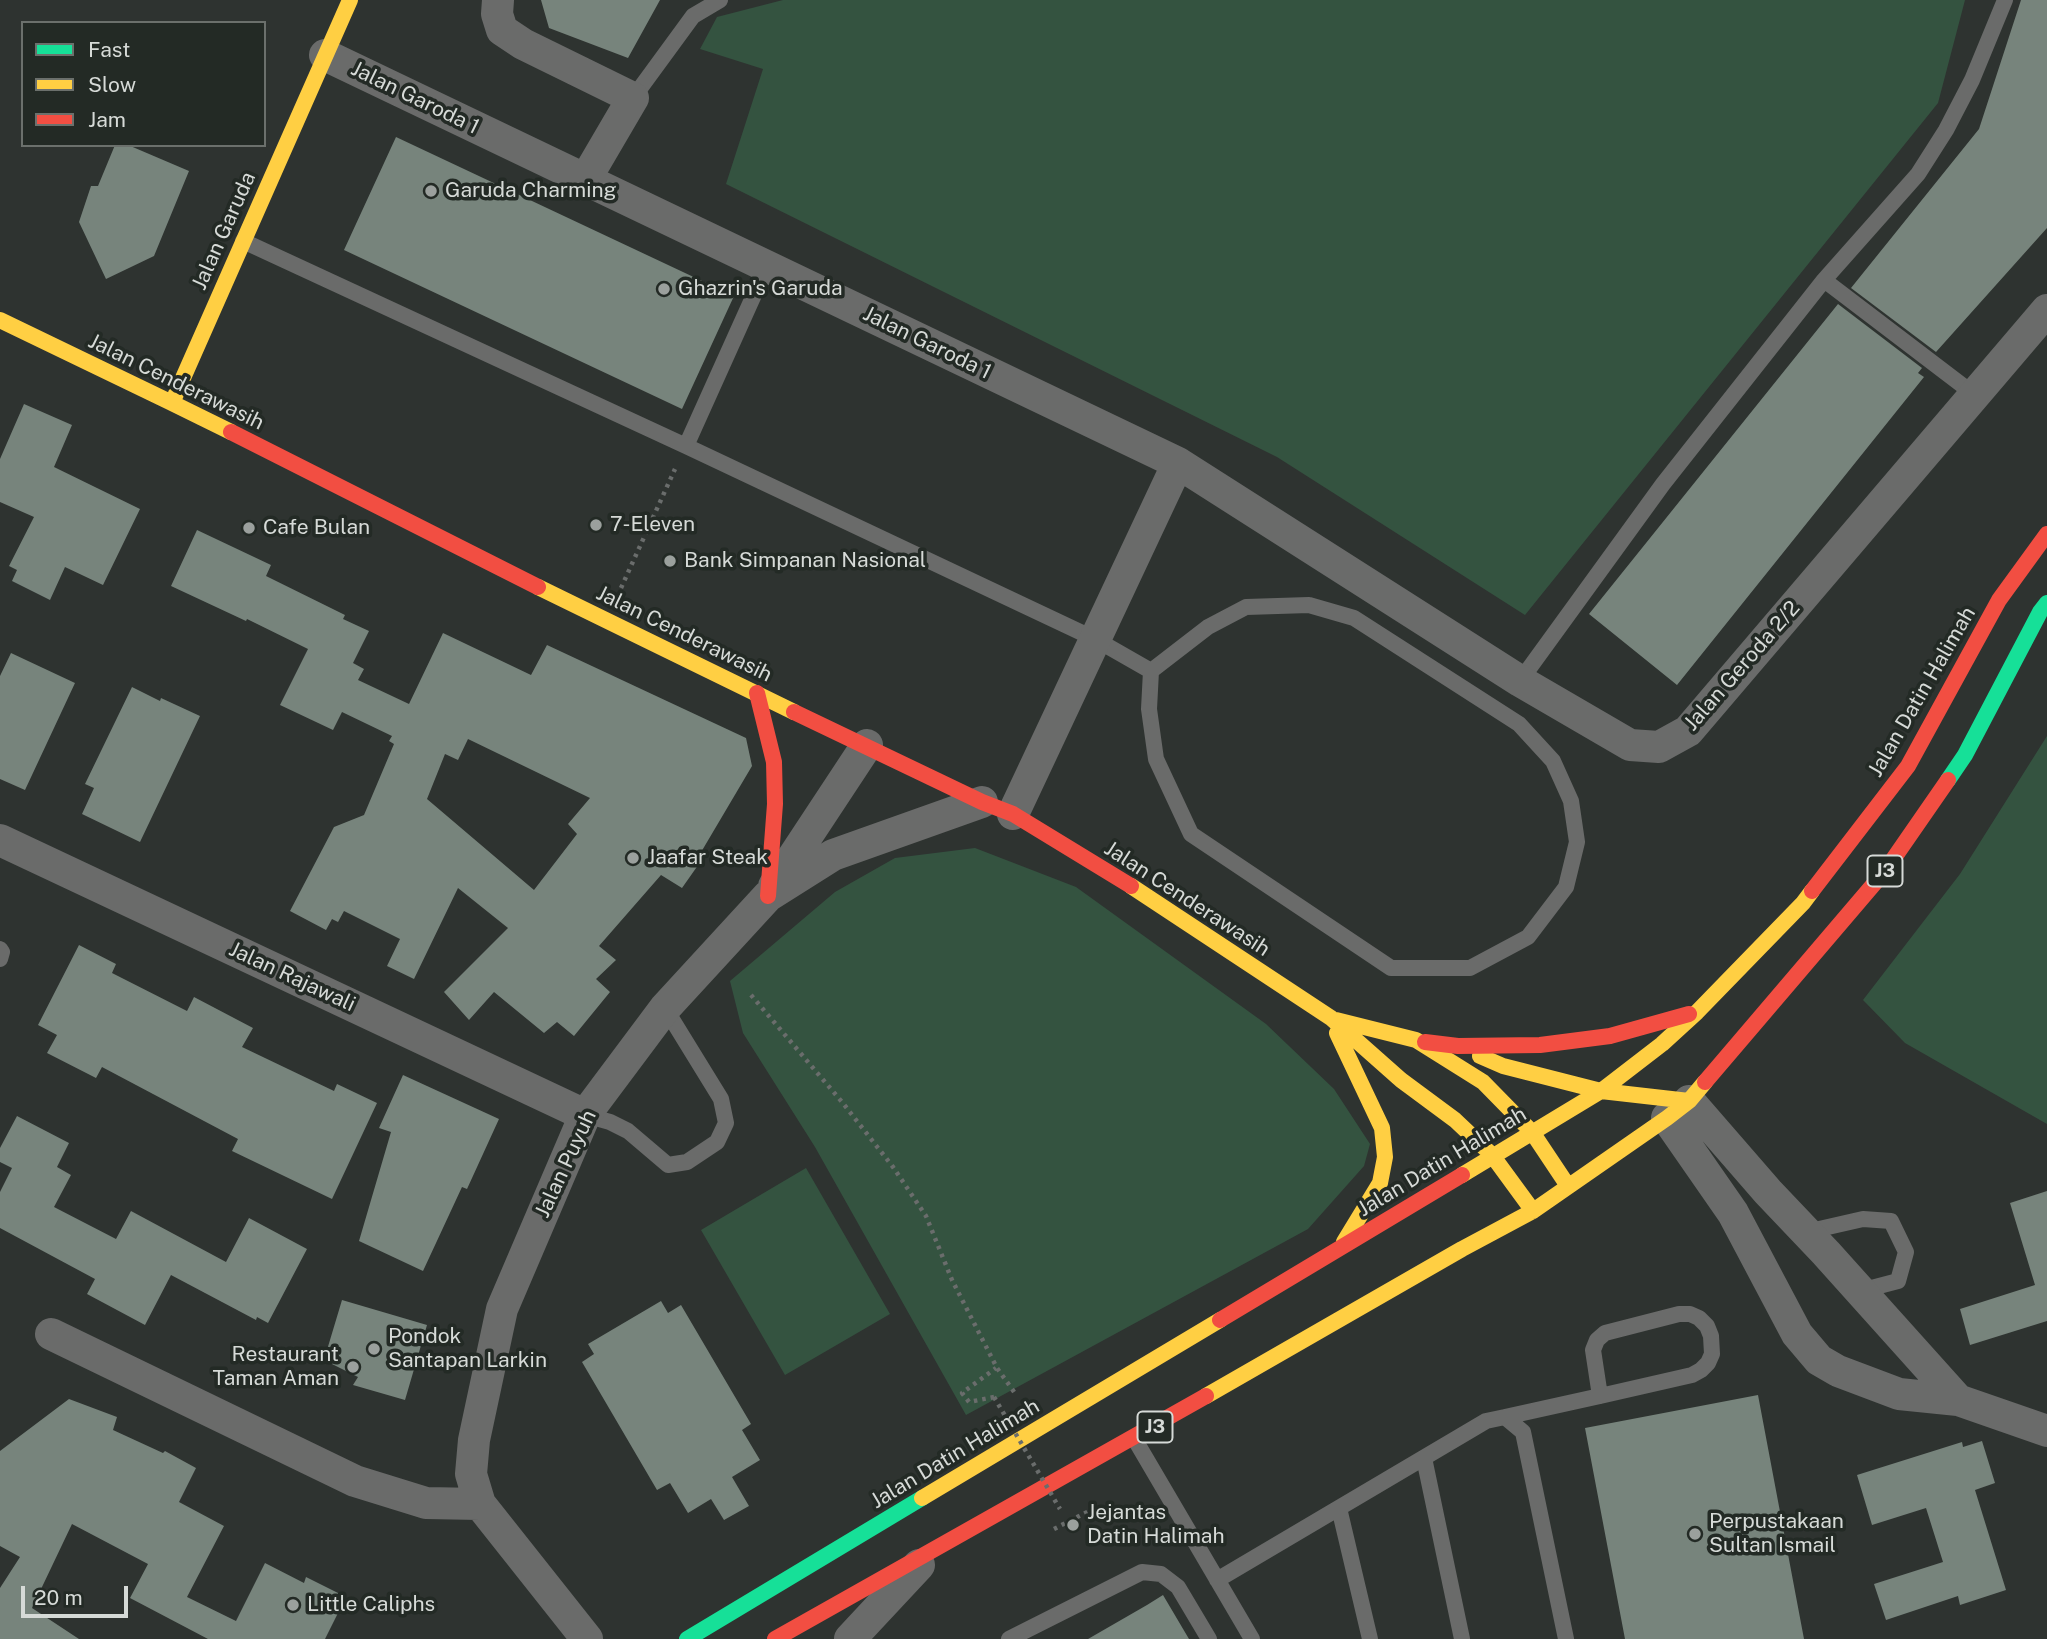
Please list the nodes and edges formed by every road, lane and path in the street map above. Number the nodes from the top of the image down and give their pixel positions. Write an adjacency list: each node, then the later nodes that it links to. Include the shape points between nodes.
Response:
1 (350, 0): 5 (main road, Jalan Garuda)
2 (498, 0): 6 (street, via 496,14 502,30)
3 (720, 0): 6 (lane, via 693,16)
4 (2005, 0): 10 (lane, via 1972,80 1918,174)
5 (325, 55): 7 (street, Jalan Garoda 1); 8 (main road, Jalan Garuda)
6 (633, 97): 7 (street)
7 (585, 180): 9 (street, Jalan Garoda 1)
8 (243, 241): 14 (main road, Jalan Garuda); 15 (lane)
9 (767, 266): 15 (lane); 16 (street, Jalan Garoda 1)
10 (1824, 280): 13 (lane); 22 (lane, via 1663,484)
11 (2047, 310): 13 (street, Jalan Geroda 2/2)
12 (0, 320): 14 (main road, Jalan Cenderawasih)
13 (1975, 395): 22 (street, Jalan Geroda 2/2, via 1688,731 1659,747 1630,745)
14 (172, 404): 19 (main road, Jalan Cenderawasih)
15 (686, 446): 19 (path); 20 (lane)
16 (1178, 463): 20 (street); 22 (street, Jalan Geroda 2/2)
17 (2047, 534): 33 (main road, Jalan Datin Halimah / J3, via 1999,600 1908,766 1802,903)
18 (2047, 603): 39 (main road, J3, via 1965,755 1885,871)
19 (606, 622): 23 (main road, Jalan Cenderawasih)
20 (1095, 639): 21 (lane); 26 (street)
21 (1151, 671): 21 (lane, via 1149,709 1156,759 1191,834 1391,968 1470,968 1528,937 1566,887 1577,842 1571,801 1553,761 1519,724 1354,618 1309,606 1246,607 1208,627)
22 (1520, 681)
23 (757, 693): 24 (main road, Jalan Cenderawasih); 28 (main road, via 775,762)
24 (867, 745): 25 (main road, Jalan Cenderawasih); 28 (street)
25 (982, 802): 26 (main road, Jalan Cenderawasih); 28 (street, Jalan Puyuh, via 833,855)
26 (1013, 814): 34 (main road, Jalan Cenderawasih, via 1110,872)
27 (0, 840): 40 (street, Jalan Rajawali)
28 (768, 896): 32 (street, Jalan Puyuh)
29 (0, 949): 30 (lane)
30 (0, 959)
31 (751, 995): 49 (path, via 876,1145 926,1216 952,1280)
32 (665, 1008): 40 (street, Jalan Puyuh); 40 (lane, via 721,1099 726,1123 717,1142 687,1162 667,1165 628,1131)
33 (1697, 1012): 36 (main road, via 1598,1037 1540,1045); 37 (main road, Jalan Datin Halimah / J3)
34 (1331, 1018): 35 (main road, Jalan Cenderawasih); 42 (main road, Jalan Cenderawasih); 46 (main road, via 1382,1128 1385,1157 1380,1184)
35 (1416, 1040): 36 (main road); 41 (main road, Jalan Cenderawasih, via 1483,1082)
36 (1458, 1046): 38 (main road, via 1503,1066)
37 (1634, 1065): 38 (main road, Jalan Datin Halimah / J3); 39 (main road)
38 (1601, 1091): 39 (main road); 41 (main road, Jalan Datin Halimah / J3)
39 (1670, 1106): 43 (main road, J3); 45 (street); 52 (street, via 1797,1334 1819,1360 1899,1394)
40 (585, 1115): 57 (street, Jalan Puyuh, via 502,1309 474,1440 471,1474)
41 (1532, 1132): 42 (main road, Jalan Datin Halimah / J3); 43 (main road, Jalan Cenderawasih)
42 (1492, 1155): 44 (main road, Jalan Cenderawasih); 46 (main road, Jalan Datin Halimah / J3)
43 (1568, 1186): 44 (main road, J3)
44 (1533, 1211): 55 (main road, J3)
45 (1805, 1232): 47 (street); 47 (lane, via 1863,1219 1891,1221 1906,1252 1898,1281)
46 (1341, 1247): 63 (main road, Jalan Datin Halimah / J3)
47 (1860, 1291): 52 (street)
48 (51, 1334): 57 (street, via 355,1481 426,1503)
49 (997, 1368): 50 (path); 59 (path, bridge, via 962,1393 969,1402 994,1397)
50 (1017, 1396)
51 (1600, 1396): 51 (lane, via 1701,1370 1712,1354 1707,1326 1690,1314 1679,1314 1605,1333 1593,1350); 53 (lane)
52 (1958, 1400): 54 (street)
53 (1505, 1417): 56 (lane, via 1486,1421); 71 (lane, via 1523,1432)
54 (2047, 1431)
55 (1134, 1438): 60 (main road, J3); 61 (lane)
56 (1424, 1458): 58 (lane); 70 (lane)
57 (480, 1504): 62 (street, Jalan Puyuh)
58 (1339, 1508): 61 (lane); 69 (lane)
59 (1060, 1509)
60 (935, 1549): 64 (main road, J3); 65 (street)
61 (1217, 1580): 68 (lane)
62 (587, 1639)
63 (687, 1639)
64 (775, 1639)
65 (850, 1639)
66 (1009, 1639): 67 (lane, via 1142,1572 1161,1574 1178,1587)
67 (1209, 1639)
68 (1252, 1639)
69 (1370, 1639)
70 (1462, 1639)
71 (1566, 1639)

